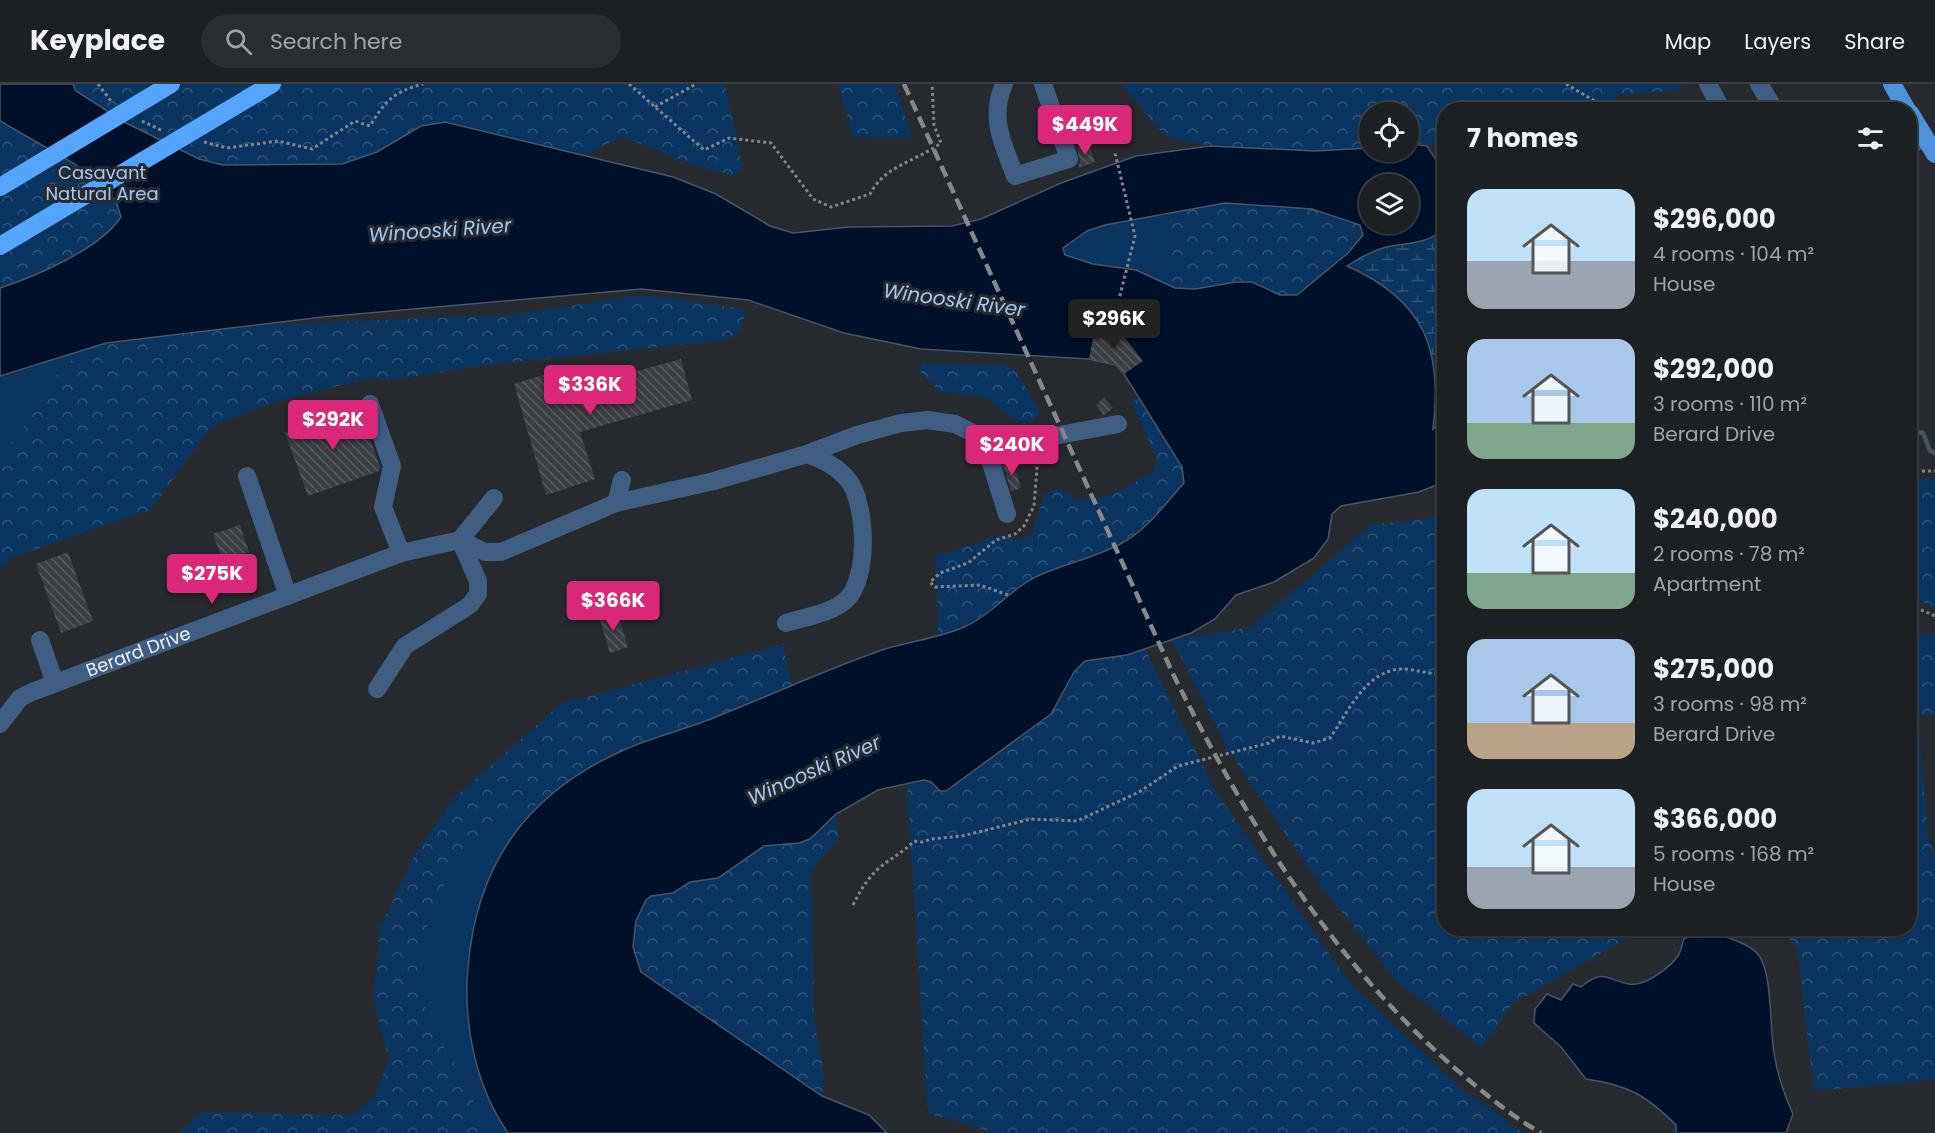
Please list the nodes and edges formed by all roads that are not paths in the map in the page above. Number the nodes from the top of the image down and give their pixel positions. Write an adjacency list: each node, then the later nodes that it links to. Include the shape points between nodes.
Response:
1 (171, 84): 13 (highway)
2 (272, 84): 14 (highway)
3 (1004, 84): 4 (street, via 996,101 997,124 1015,176 1069,159)
4 (1043, 84)
5 (1708, 84): 8 (street)
6 (1759, 84): 9 (street)
7 (1892, 84): 10 (main road)
8 (1718, 102)
9 (1770, 102)
10 (1901, 102)
11 (1917, 132): 12 (main road)
12 (1935, 154)
13 (0, 187)
14 (0, 246)
15 (370, 404): 25 (street, via 392,466 383,507)
16 (1118, 424): 17 (street, via 1038,439)
17 (983, 438): 18 (street, via 955,424 928,420 857,435); 23 (street)
18 (807, 454): 22 (street, via 714,481); 27 (street, via 837,468 850,483 860,508 863,554 854,590 845,600 831,610)
19 (247, 476): 26 (street)
20 (622, 480): 22 (street)
21 (494, 498): 24 (street)
22 (616, 503): 24 (street, via 501,552 485,552)
23 (1006, 514)
24 (460, 540): 25 (street, Berard Drive); 30 (street, via 478,581 478,594 470,604 405,646)
25 (401, 553): 26 (street, Berard Drive)
26 (288, 596): 29 (street, Berard Drive)
27 (786, 623)
28 (40, 640): 29 (street)
29 (55, 683): 31 (street, Berard Drive, via 20,698)
30 (377, 689)
31 (0, 724)

